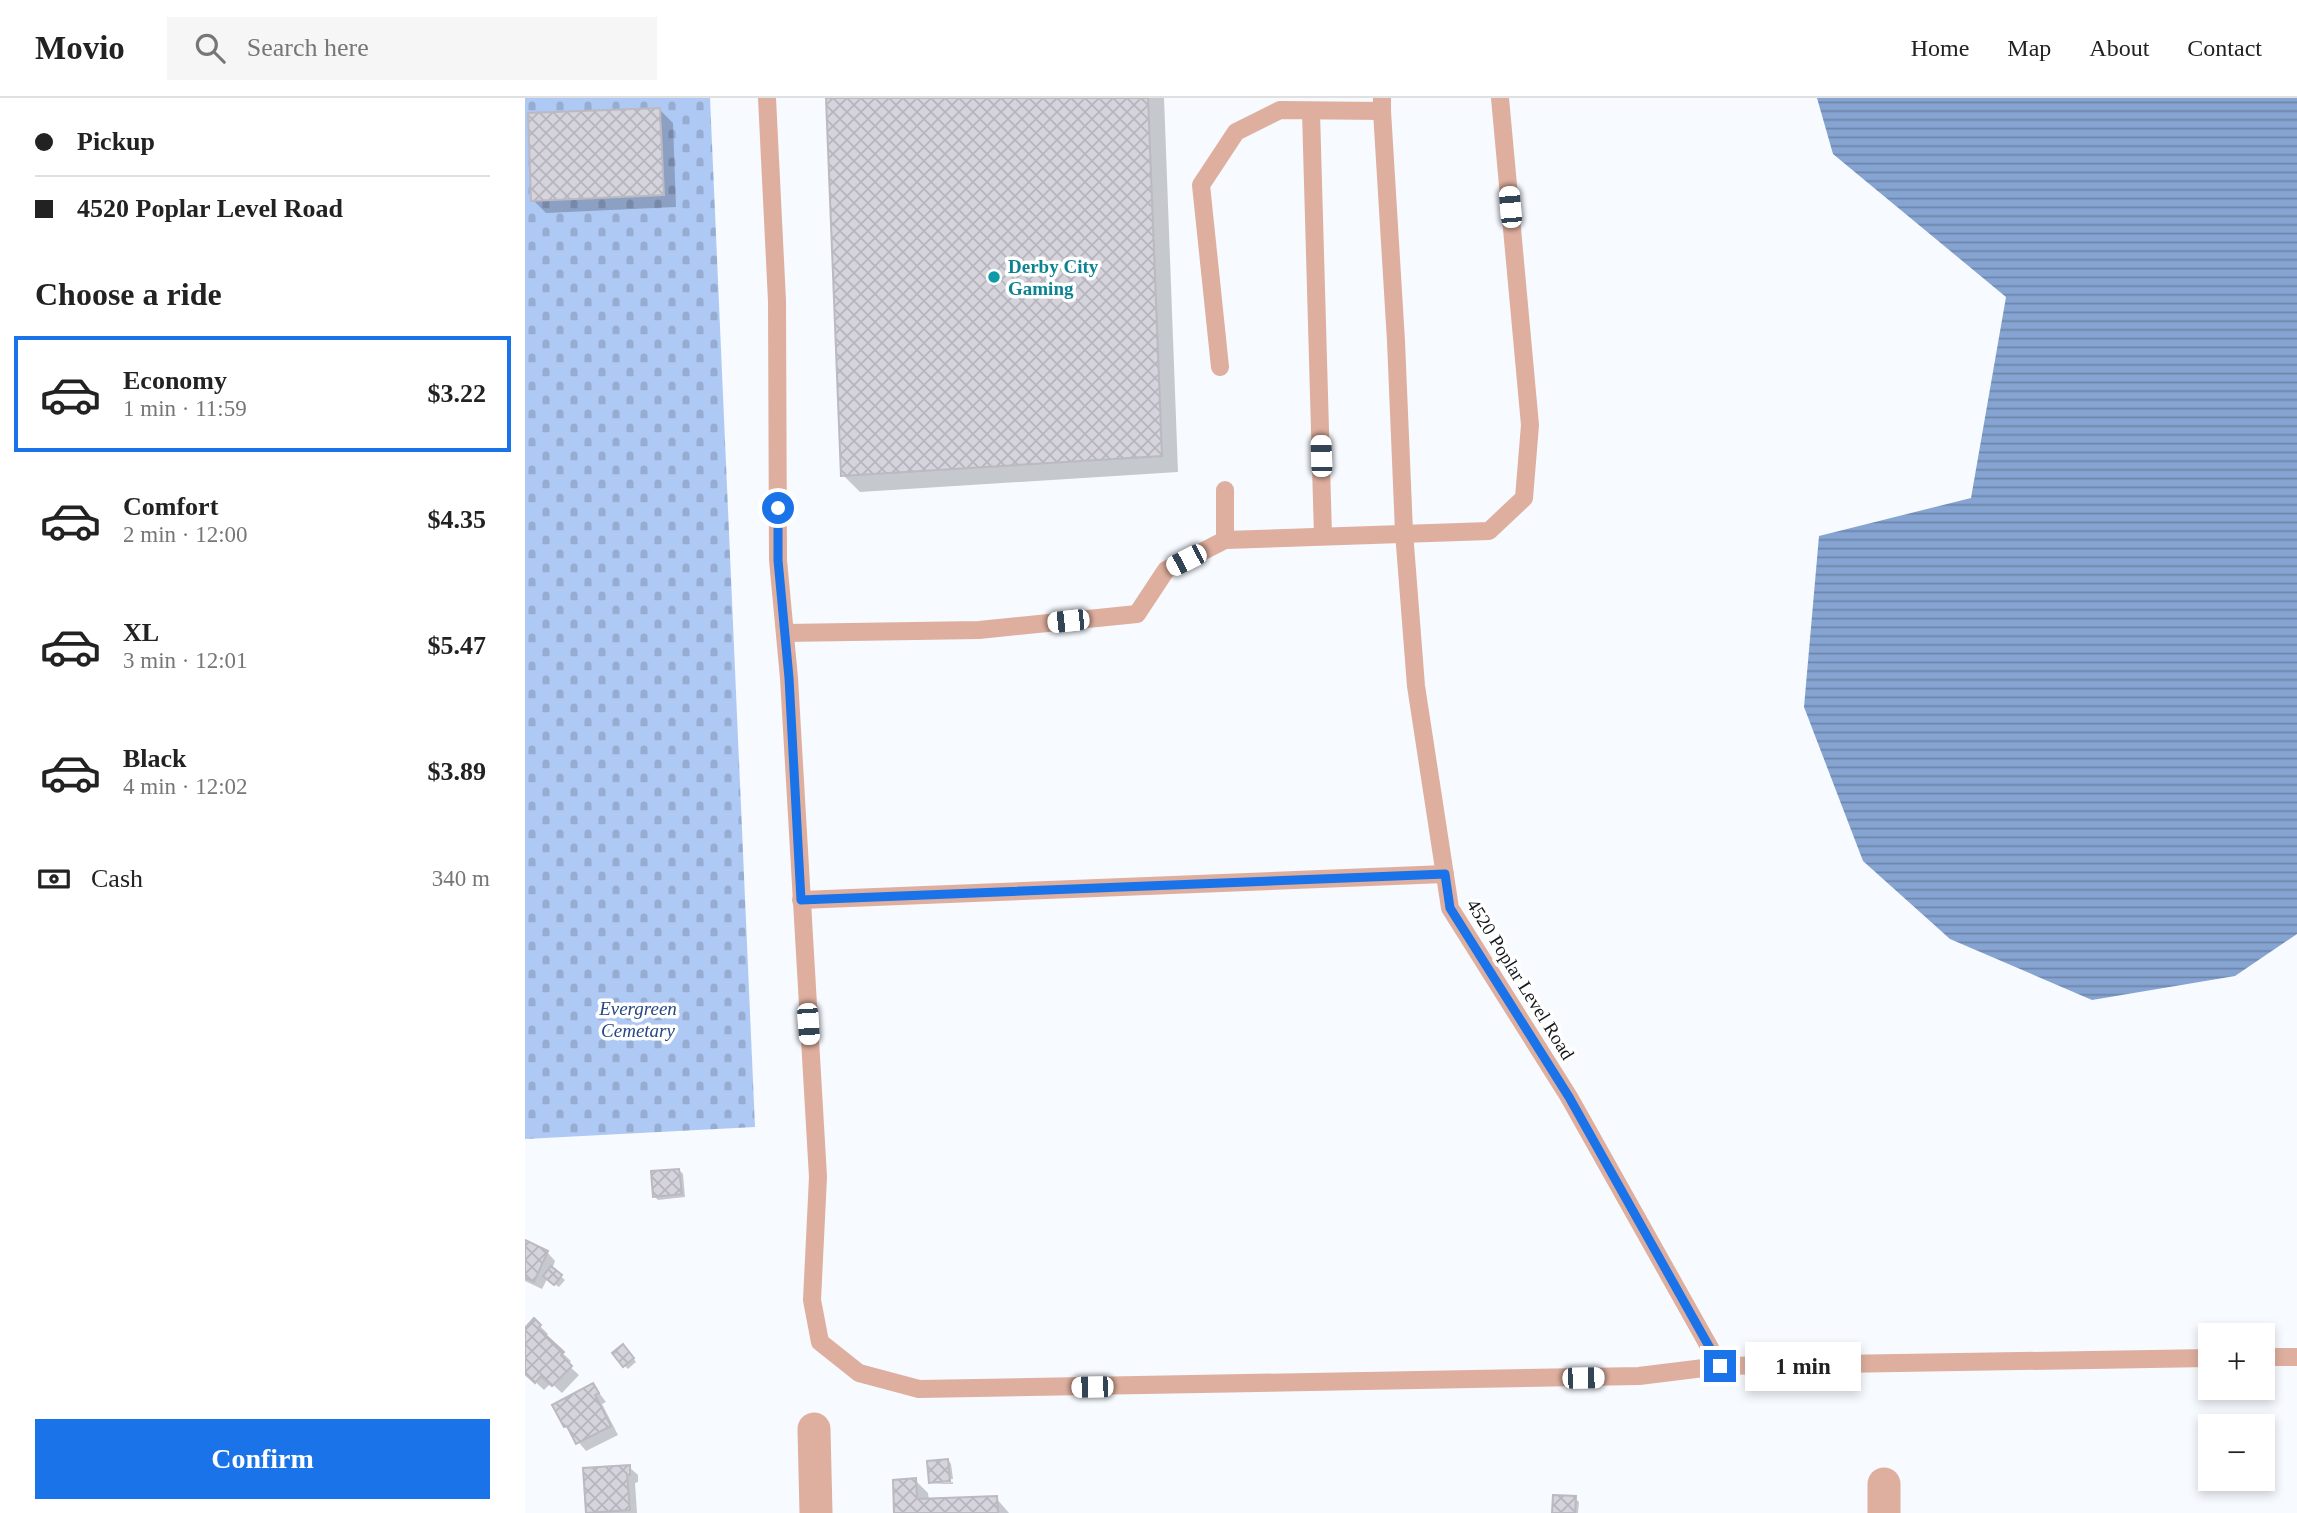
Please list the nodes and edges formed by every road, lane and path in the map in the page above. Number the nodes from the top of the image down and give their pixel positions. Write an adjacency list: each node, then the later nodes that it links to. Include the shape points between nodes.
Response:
1 (767, 98): 11 (lane, via 777,301 778,560)
2 (1500, 98): 8 (lane, via 1530,425 1524,498 1489,531)
3 (1280, 104): 5 (lane); 6 (lane, via 1236,132 1201,185)
4 (1382, 104): 5 (lane); 8 (lane, 4520 Poplar Level Road)
5 (1311, 112): 9 (lane)
6 (1220, 367)
7 (1225, 490): 10 (lane)
8 (1403, 532): 9 (lane); 12 (lane, 4520 Poplar Level Road, via 1416,686)
9 (1323, 536): 10 (lane)
10 (1225, 540): 11 (lane, via 1167,570 1136,614 979,630)
11 (785, 633): 13 (lane)
12 (1445, 874): 13 (lane); 17 (lane, 4520 Poplar Level Road, via 1450,908 1569,1097)
13 (801, 900): 17 (lane, via 818,1177 812,1300 820,1342 859,1373 919,1389 1639,1376)
14 (2275, 1357): 15 (lane)
15 (2297, 1357)
16 (2198, 1358): 17 (lane)
17 (1720, 1366)
18 (814, 1429): 19 (street)
19 (816, 1513)

